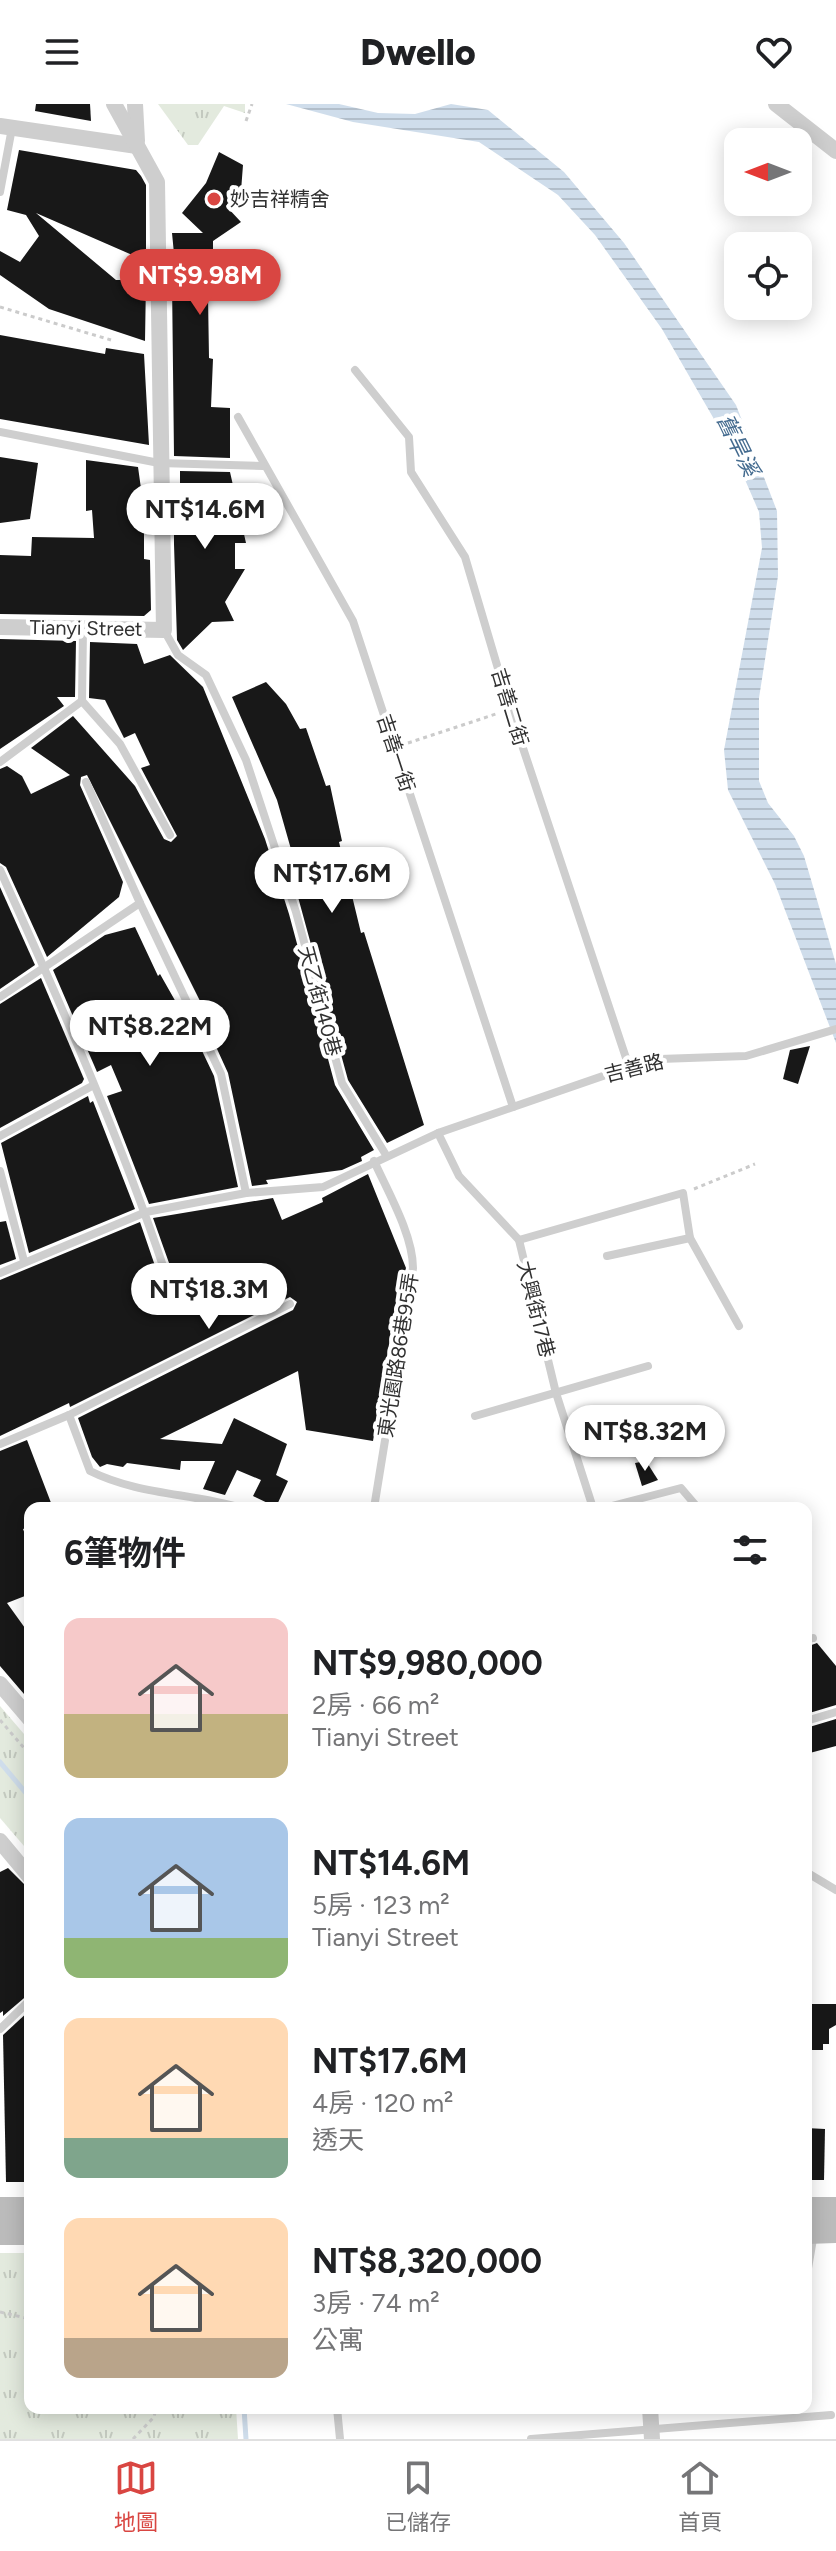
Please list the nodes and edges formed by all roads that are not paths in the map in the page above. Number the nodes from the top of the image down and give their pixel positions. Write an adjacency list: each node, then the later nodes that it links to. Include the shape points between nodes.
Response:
1 (114, 104): 5 (street, Tianyi Street)
2 (135, 104): 5 (street)
3 (776, 104): 6 (street)
4 (6, 127): 5 (street); 7 (lane)
5 (137, 146): 11 (street, Tianyi Street, via 157,182)
6 (836, 151)
7 (0, 192)
8 (355, 370): 25 (lane, 吉善二街, via 409,437 411,472 465,557)
9 (238, 417): 12 (lane, 吉善一街)
10 (0, 432): 11 (lane)
11 (159, 463): 12 (lane); 15 (street, Tianyi Street)
12 (263, 466): 27 (lane, 吉善一街, via 353,621)
13 (0, 627): 14 (street, Tianyi Street)
14 (83, 628): 15 (street, Tianyi Street); 16 (lane)
15 (164, 630): 30 (lane, 天乙街140巷, via 178,655 206,675 246,760 342,1083)
16 (82, 701): 17 (lane); 19 (lane, via 120,744)
17 (0, 762)
18 (86, 782): 21 (lane)
19 (170, 835)
20 (0, 870): 22 (lane)
21 (140, 903): 22 (lane); 33 (lane, via 221,1074)
22 (43, 966): 23 (lane); 26 (lane)
23 (0, 997)
24 (836, 1029): 25 (lane, 吉善路, via 746,1056 660,1059)
25 (629, 1067): 27 (lane, 吉善路)
26 (92, 1086): 29 (lane); 34 (lane)
27 (513, 1107): 28 (lane, 吉善路)
28 (438, 1133): 30 (lane, 吉善路); 36 (lane, 大興街17巷, via 459,1176)
29 (0, 1136)
30 (386, 1155): 31 (lane, 吉善路)
31 (374, 1161): 33 (lane, 吉善路, via 323,1187); 49 (lane, 東光園路86巷95弄, via 413,1250)
32 (0, 1171): 38 (lane)
33 (246, 1193): 34 (lane, 吉善路)
34 (146, 1212): 38 (lane, 吉善路); 40 (lane)
35 (690, 1238): 36 (lane, via 683,1193); 37 (lane); 42 (lane)
36 (519, 1240): 44 (lane, 大興街17巷)
37 (607, 1256)
38 (24, 1261): 39 (lane, 吉善路)
39 (0, 1273)
40 (172, 1293)
41 (290, 1304): 45 (lane)
42 (739, 1326)
43 (648, 1366): 44 (lane)
44 (556, 1393): 46 (lane); 50 (lane, 大興街17巷)
45 (69, 1415): 47 (lane); 48 (lane, via 90,1471 145,1491)
46 (475, 1416)
47 (0, 1444)
48 (207, 1502)
49 (375, 1502)
50 (591, 1502)
51 (627, 1502): 52 (lane, via 681,1488)
52 (693, 1502)
53 (0, 1684): 54 (street)
54 (24, 1712)
55 (836, 1712): 56 (lane)
56 (812, 1719)
57 (0, 1841): 58 (street)
58 (6, 1859): 59 (street)
59 (24, 1872)
60 (812, 1876): 61 (lane)
61 (836, 1890)
62 (24, 2006): 63 (lane)
63 (0, 2029)
64 (0, 2209): 65 (street)
65 (24, 2209)
66 (836, 2209): 67 (street)
67 (816, 2226): 70 (lane)
68 (0, 2233): 69 (street)
69 (24, 2233)
70 (812, 2248)
71 (338, 2414): 75 (lane)
72 (650, 2414): 74 (street)
73 (831, 2415): 74 (lane)
74 (651, 2434): 76 (lane)
75 (340, 2439)
76 (531, 2439)

